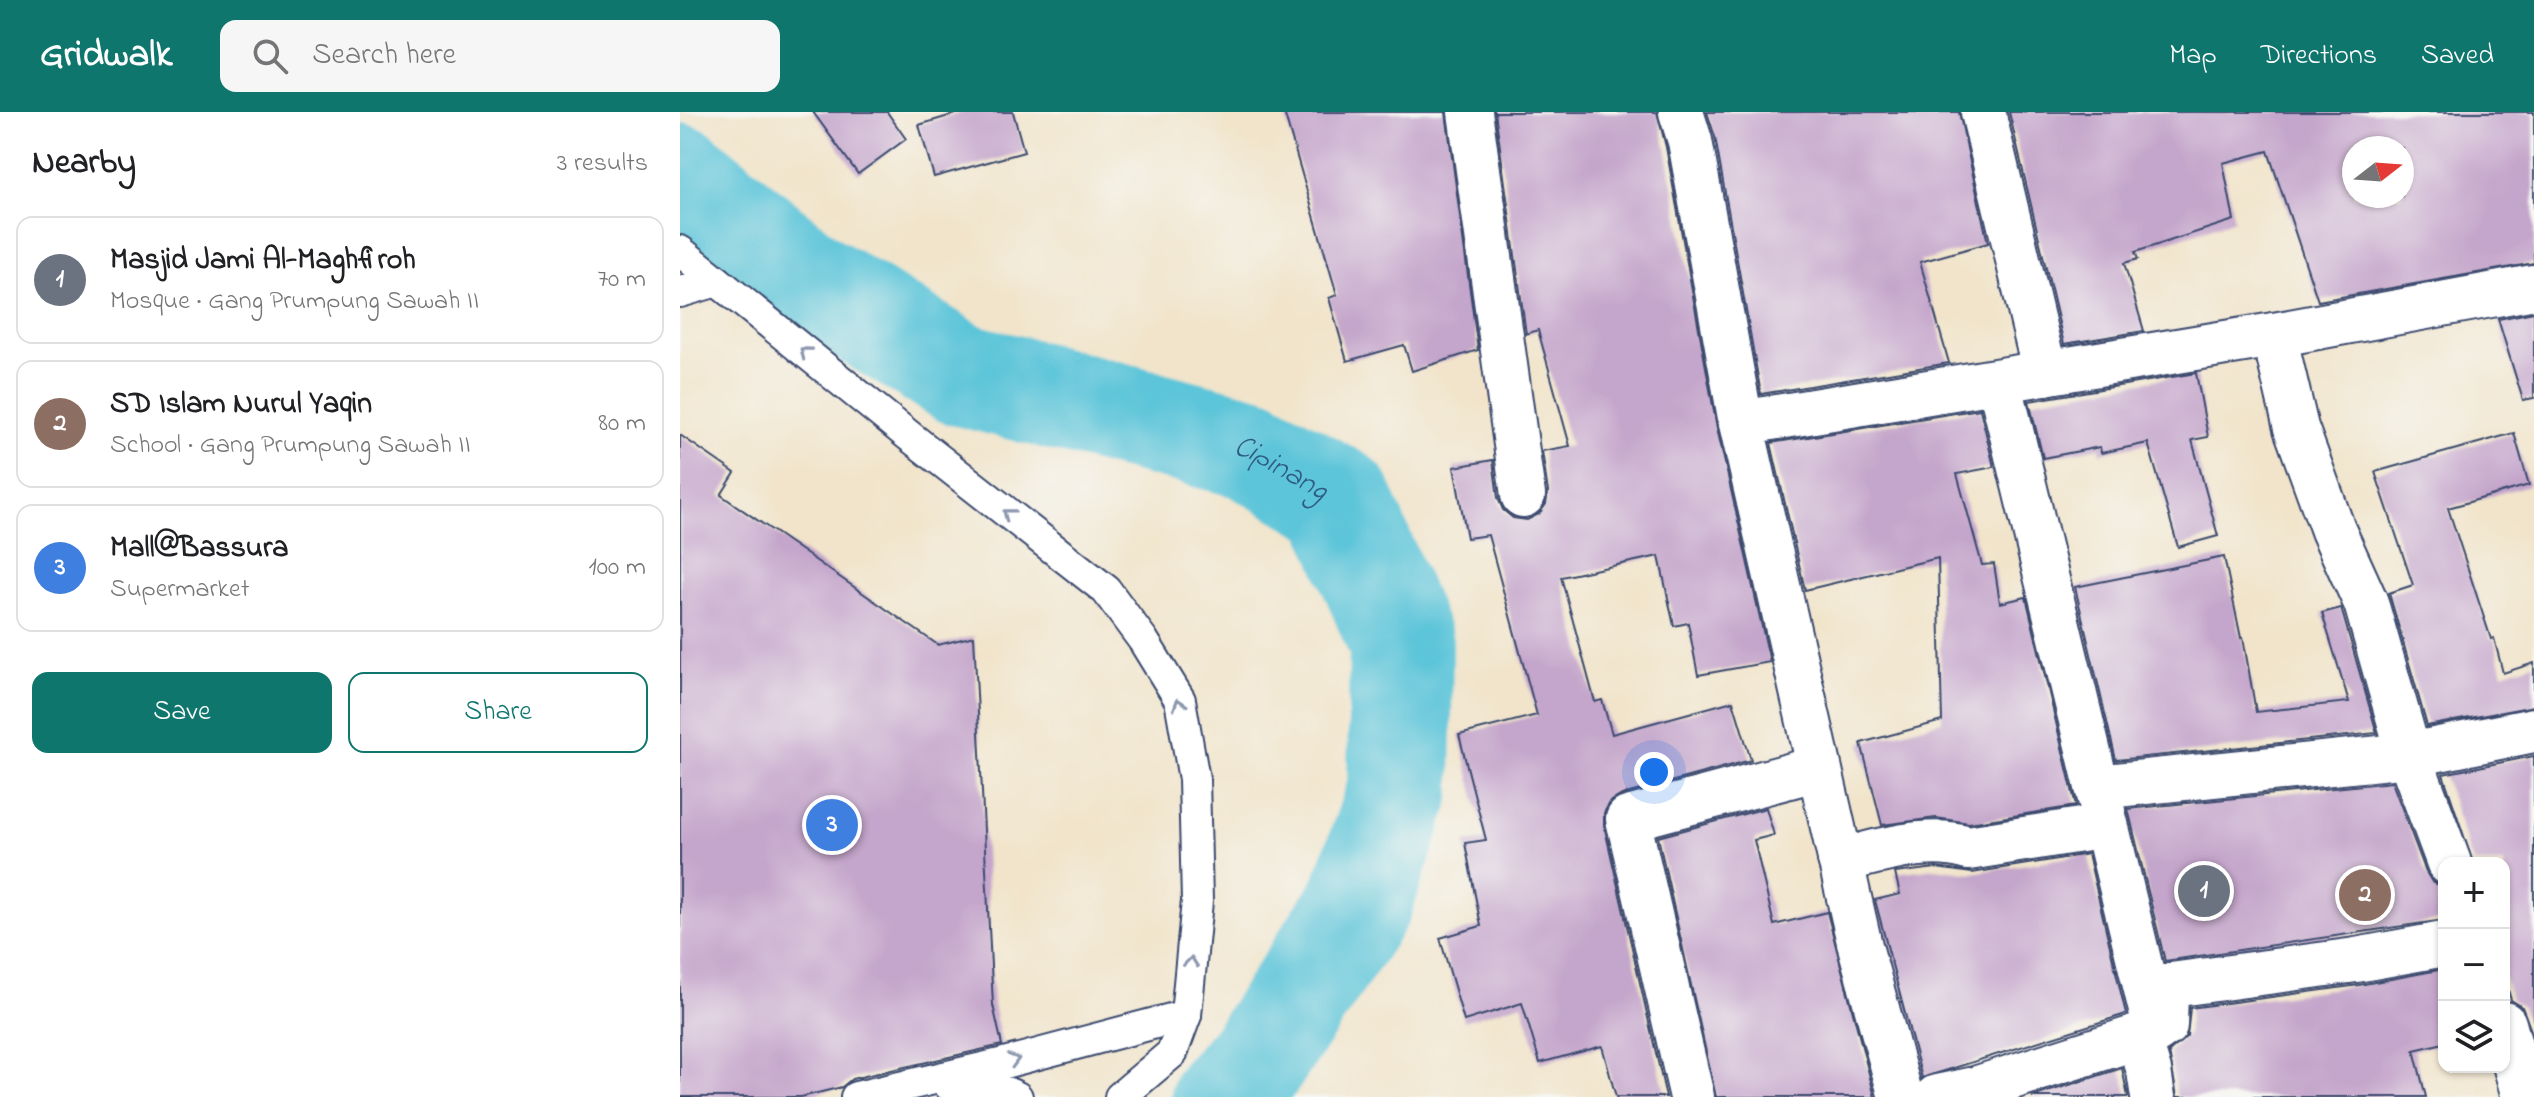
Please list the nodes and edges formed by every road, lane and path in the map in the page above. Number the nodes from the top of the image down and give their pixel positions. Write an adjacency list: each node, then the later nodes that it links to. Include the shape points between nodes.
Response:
1 (1470, 112): 12 (street)
2 (1681, 112): 11 (street)
3 (1983, 112): 9 (street)
4 (680, 251): 5 (lane)
5 (717, 281): 7 (lane); 20 (lane, one-way to 5, via 1197,901 1194,779 1180,700 1143,640 1106,590)
6 (2534, 287): 8 (street)
7 (680, 292)
8 (2274, 335): 9 (street); 14 (street, via 2296,428 2366,603)
9 (2045, 373): 10 (street)
10 (1999, 381): 11 (street); 16 (street)
11 (1741, 423): 15 (street)
12 (1523, 495)
13 (2534, 730): 14 (street)
14 (2409, 755): 16 (street); 17 (street)
15 (1819, 768): 18 (street); 28 (street, via 1628,819)
16 (2102, 806): 18 (street, via 1968,848 1933,842); 21 (street)
17 (2447, 857)
18 (1840, 860): 29 (street)
19 (2438, 945): 21 (street, via 2171,985 2166,990 2165,1025)
20 (1186, 1015): 23 (lane, one-way to 20); 27 (lane, via 1172,1053)
21 (2147, 1034): 24 (street); 30 (street)
22 (2516, 1036): 31 (street)
23 (939, 1079): 25 (lane); 26 (lane, via 951,1087 1007,1091)
24 (1963, 1094)
25 (856, 1097)
26 (1017, 1097)
27 (1120, 1097)
28 (1692, 1097)
29 (1901, 1097)
30 (2153, 1097)
31 (2524, 1097)

